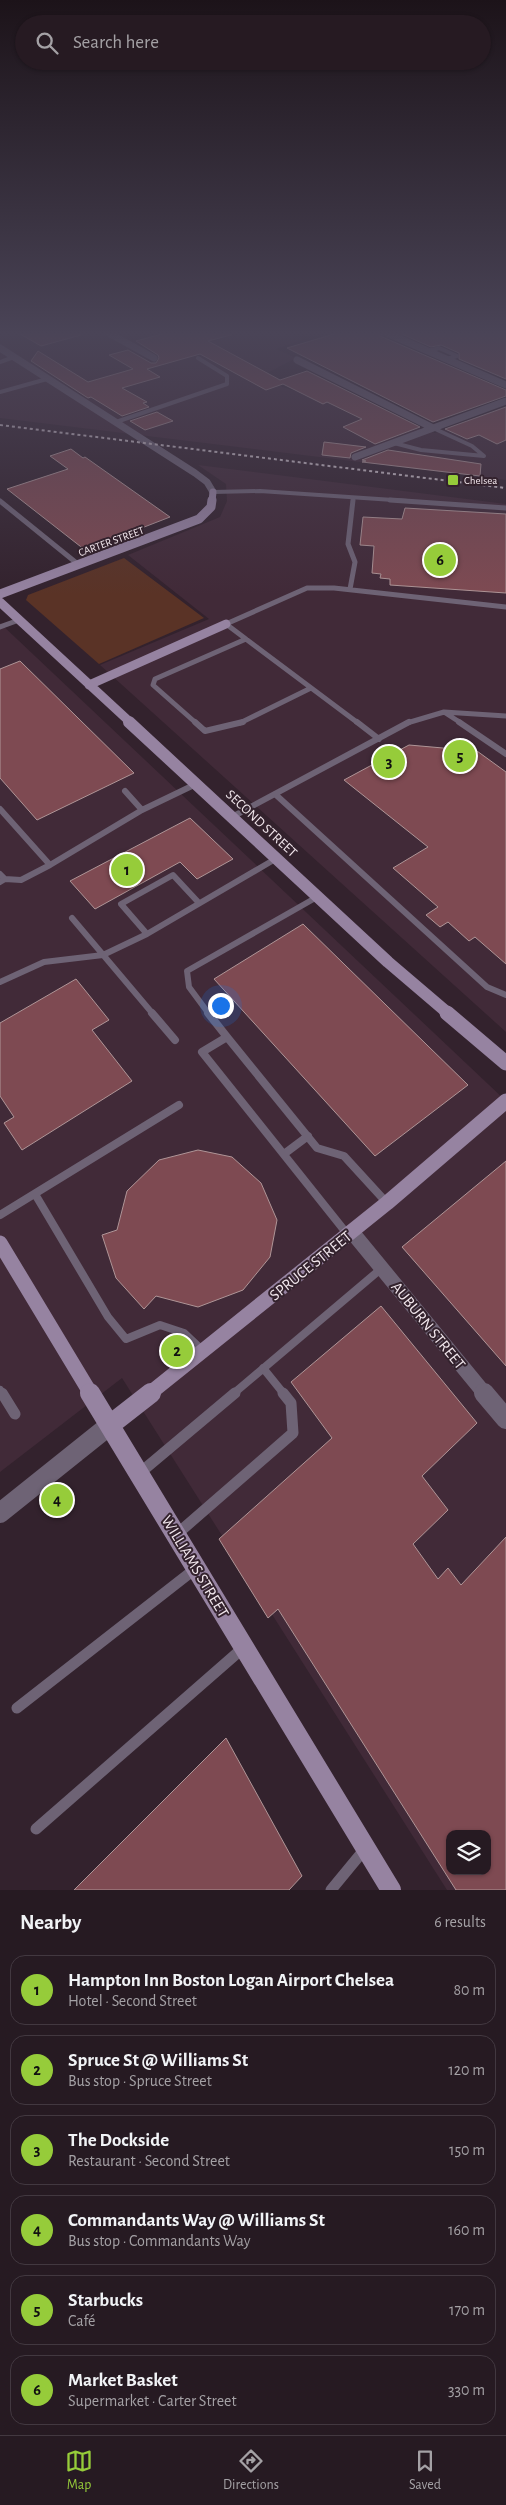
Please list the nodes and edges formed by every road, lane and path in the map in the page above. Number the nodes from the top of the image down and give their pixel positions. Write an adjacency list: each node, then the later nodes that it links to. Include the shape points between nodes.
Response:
1 (112, 419): 5 (street)
2 (124, 419): 5 (lane)
3 (415, 419): 6 (street)
4 (457, 419): 6 (street)
5 (116, 422): 9 (street, via 195,473 207,482)
6 (433, 428): 7 (street); 7 (lane, via 472,446 484,456 421,450)
7 (394, 443): 8 (street)
8 (355, 457)
9 (213, 492): 10 (lane); 13 (main road, CARTER STREET, via 211,507 199,518)
10 (353, 498): 12 (lane); 14 (lane, via 348,544 355,562)
11 (0, 501): 13 (lane)
12 (506, 508)
13 (80, 565): 15 (main road, CARTER STREET)
14 (350, 589): 17 (lane); 19 (lane, via 307,588)
15 (0, 594)
16 (0, 602): 18 (main road, SECOND STREET)
17 (506, 607)
18 (19, 620): 20 (lane); 22 (main road, SECOND STREET)
19 (226, 624): 21 (lane); 22 (main road)
20 (0, 627)
21 (246, 639): 23 (lane); 23 (lane, via 154,679 153,685 206,731 227,730 250,721)
22 (89, 685): 28 (main road, SECOND STREET)
23 (311, 688): 26 (lane)
24 (444, 712): 25 (lane); 26 (lane, via 411,721); 27 (lane)
25 (506, 716)
26 (379, 738): 30 (lane)
27 (506, 754)
28 (196, 784): 32 (lane); 33 (main road, SECOND STREET)
29 (125, 791): 32 (lane)
30 (275, 794): 33 (lane); 43 (lane, via 487,987)
31 (0, 809): 35 (lane)
32 (142, 810): 35 (lane)
33 (232, 817): 34 (main road, SECOND STREET)
34 (277, 858): 37 (main road, SECOND STREET); 38 (lane)
35 (50, 865): 36 (lane, via 22,880)
36 (2, 878)
37 (318, 897): 44 (lane, via 187,972 189,987); 46 (main road, SECOND STREET)
38 (199, 903): 40 (lane); 40 (lane, via 173,875 121,904)
39 (72, 918): 41 (lane)
40 (147, 934): 41 (lane)
41 (103, 955): 42 (lane, via 44,962); 45 (lane)
42 (0, 982)
43 (506, 995)
44 (227, 1037): 49 (lane); 50 (lane, via 202,1052)
45 (175, 1040)
46 (506, 1063)
47 (506, 1102): 52 (main road, SPRUCE STREET)
48 (179, 1105): 51 (lane)
49 (308, 1136): 50 (lane); 52 (lane, via 317,1148 344,1156)
50 (284, 1154): 54 (lane)
51 (35, 1194): 53 (lane); 57 (lane, via 108,1317 126,1339 160,1325 184,1333)
52 (387, 1204): 54 (main road, SPRUCE STREET)
53 (0, 1215)
54 (350, 1233): 56 (street, AUBURN STREET); 57 (main road, SPRUCE STREET)
55 (0, 1243): 62 (main road, WILLIAMS STREET)
56 (382, 1268): 58 (lane); 61 (street, AUBURN STREET)
57 (203, 1351): 62 (main road, SPRUCE STREET)
58 (263, 1368): 63 (lane); 65 (lane, via 291,1403 293,1433)
59 (0, 1390): 60 (lane)
60 (15, 1414)
61 (506, 1419)
62 (110, 1425): 63 (main road, WILLIAMS STREET); 64 (street)
63 (140, 1472): 65 (main road, WILLIAMS STREET)
64 (0, 1513)
65 (177, 1534): 66 (main road, WILLIAMS STREET)
66 (198, 1567): 67 (main road, WILLIAMS STREET); 68 (lane)
67 (245, 1646): 69 (lane); 70 (main road, WILLIAMS STREET)
68 (17, 1708)
69 (36, 1830)
70 (366, 1847): 71 (lane); 72 (main road, WILLIAMS STREET)
71 (331, 1890)
72 (392, 1890)

